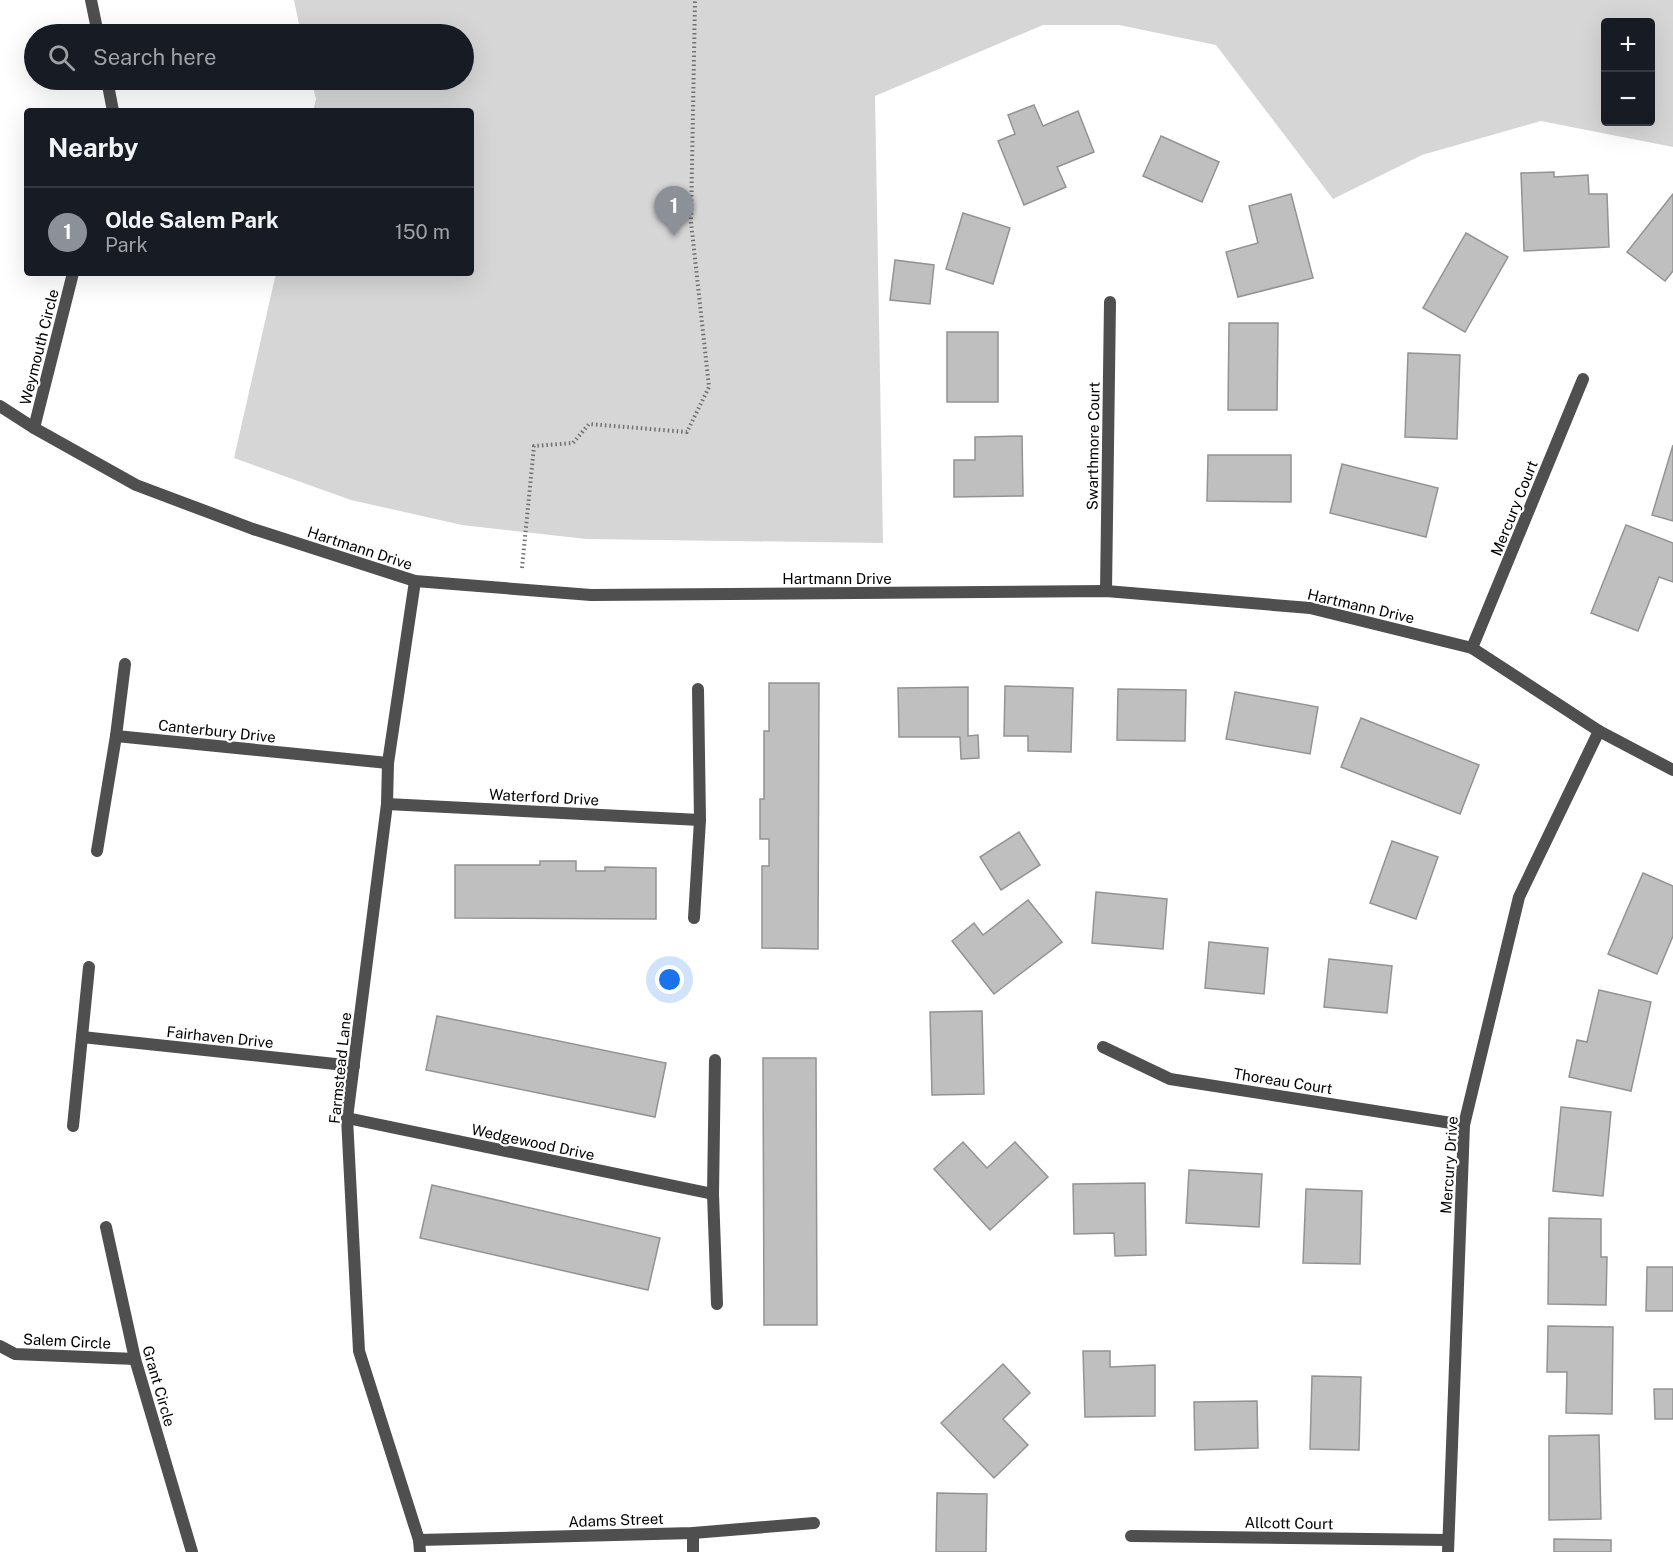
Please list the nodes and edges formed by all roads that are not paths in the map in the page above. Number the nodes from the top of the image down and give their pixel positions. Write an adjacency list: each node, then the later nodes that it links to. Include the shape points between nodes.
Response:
1 (91, 0): 2 (street)
2 (96, 24)
3 (109, 90): 4 (street)
4 (112, 108)
5 (72, 276): 9 (street, Weymouth Circle)
6 (1110, 302): 11 (street, Swarthmore Court)
7 (1583, 379): 12 (street, Mercury Court)
8 (0, 406): 9 (street, Hartmann Drive)
9 (34, 428): 10 (street, Hartmann Drive, via 136,485 253,530)
10 (415, 581): 11 (street, Hartmann Drive, via 591,595); 17 (street, Farmstead Lane)
11 (1106, 591): 12 (street, Hartmann Drive, via 1310,608)
12 (1472, 648): 15 (street, Hartmann Drive)
13 (125, 664): 16 (street)
14 (698, 689): 20 (street)
15 (1599, 731): 18 (street, Hartmann Drive); 29 (street, Mercury Drive, via 1519,897)
16 (116, 736): 17 (street, Canterbury Drive); 21 (street)
17 (388, 763): 19 (street, Farmstead Lane)
18 (1673, 770)
19 (387, 804): 20 (street, Waterford Drive); 27 (street, Farmstead Lane)
20 (700, 820): 22 (street)
21 (97, 851)
22 (694, 918)
23 (89, 967): 24 (street)
24 (82, 1037): 27 (street, Fairhaven Drive); 30 (street)
25 (1103, 1047): 29 (street, Thoreau Court, via 1170,1079)
26 (715, 1060): 31 (street)
27 (354, 1066): 28 (street, Farmstead Lane)
28 (347, 1118): 31 (street, Wedgewood Drive); 39 (street, Farmstead Lane, via 358,1351)
29 (1464, 1125): 40 (street, Mercury Drive)
30 (73, 1126)
31 (713, 1194): 33 (street)
32 (106, 1227): 35 (street, Grant Circle)
33 (717, 1304)
34 (0, 1346): 35 (street, Salem Circle, via 15,1354)
35 (135, 1359): 41 (street, Grant Circle)
36 (814, 1523): 37 (street, Adams Street)
37 (693, 1533): 39 (street, Adams Street); 42 (street)
38 (1131, 1536): 40 (street, Allcott Court)
39 (420, 1546)
40 (1448, 1546)
41 (192, 1552)
42 (693, 1552)

